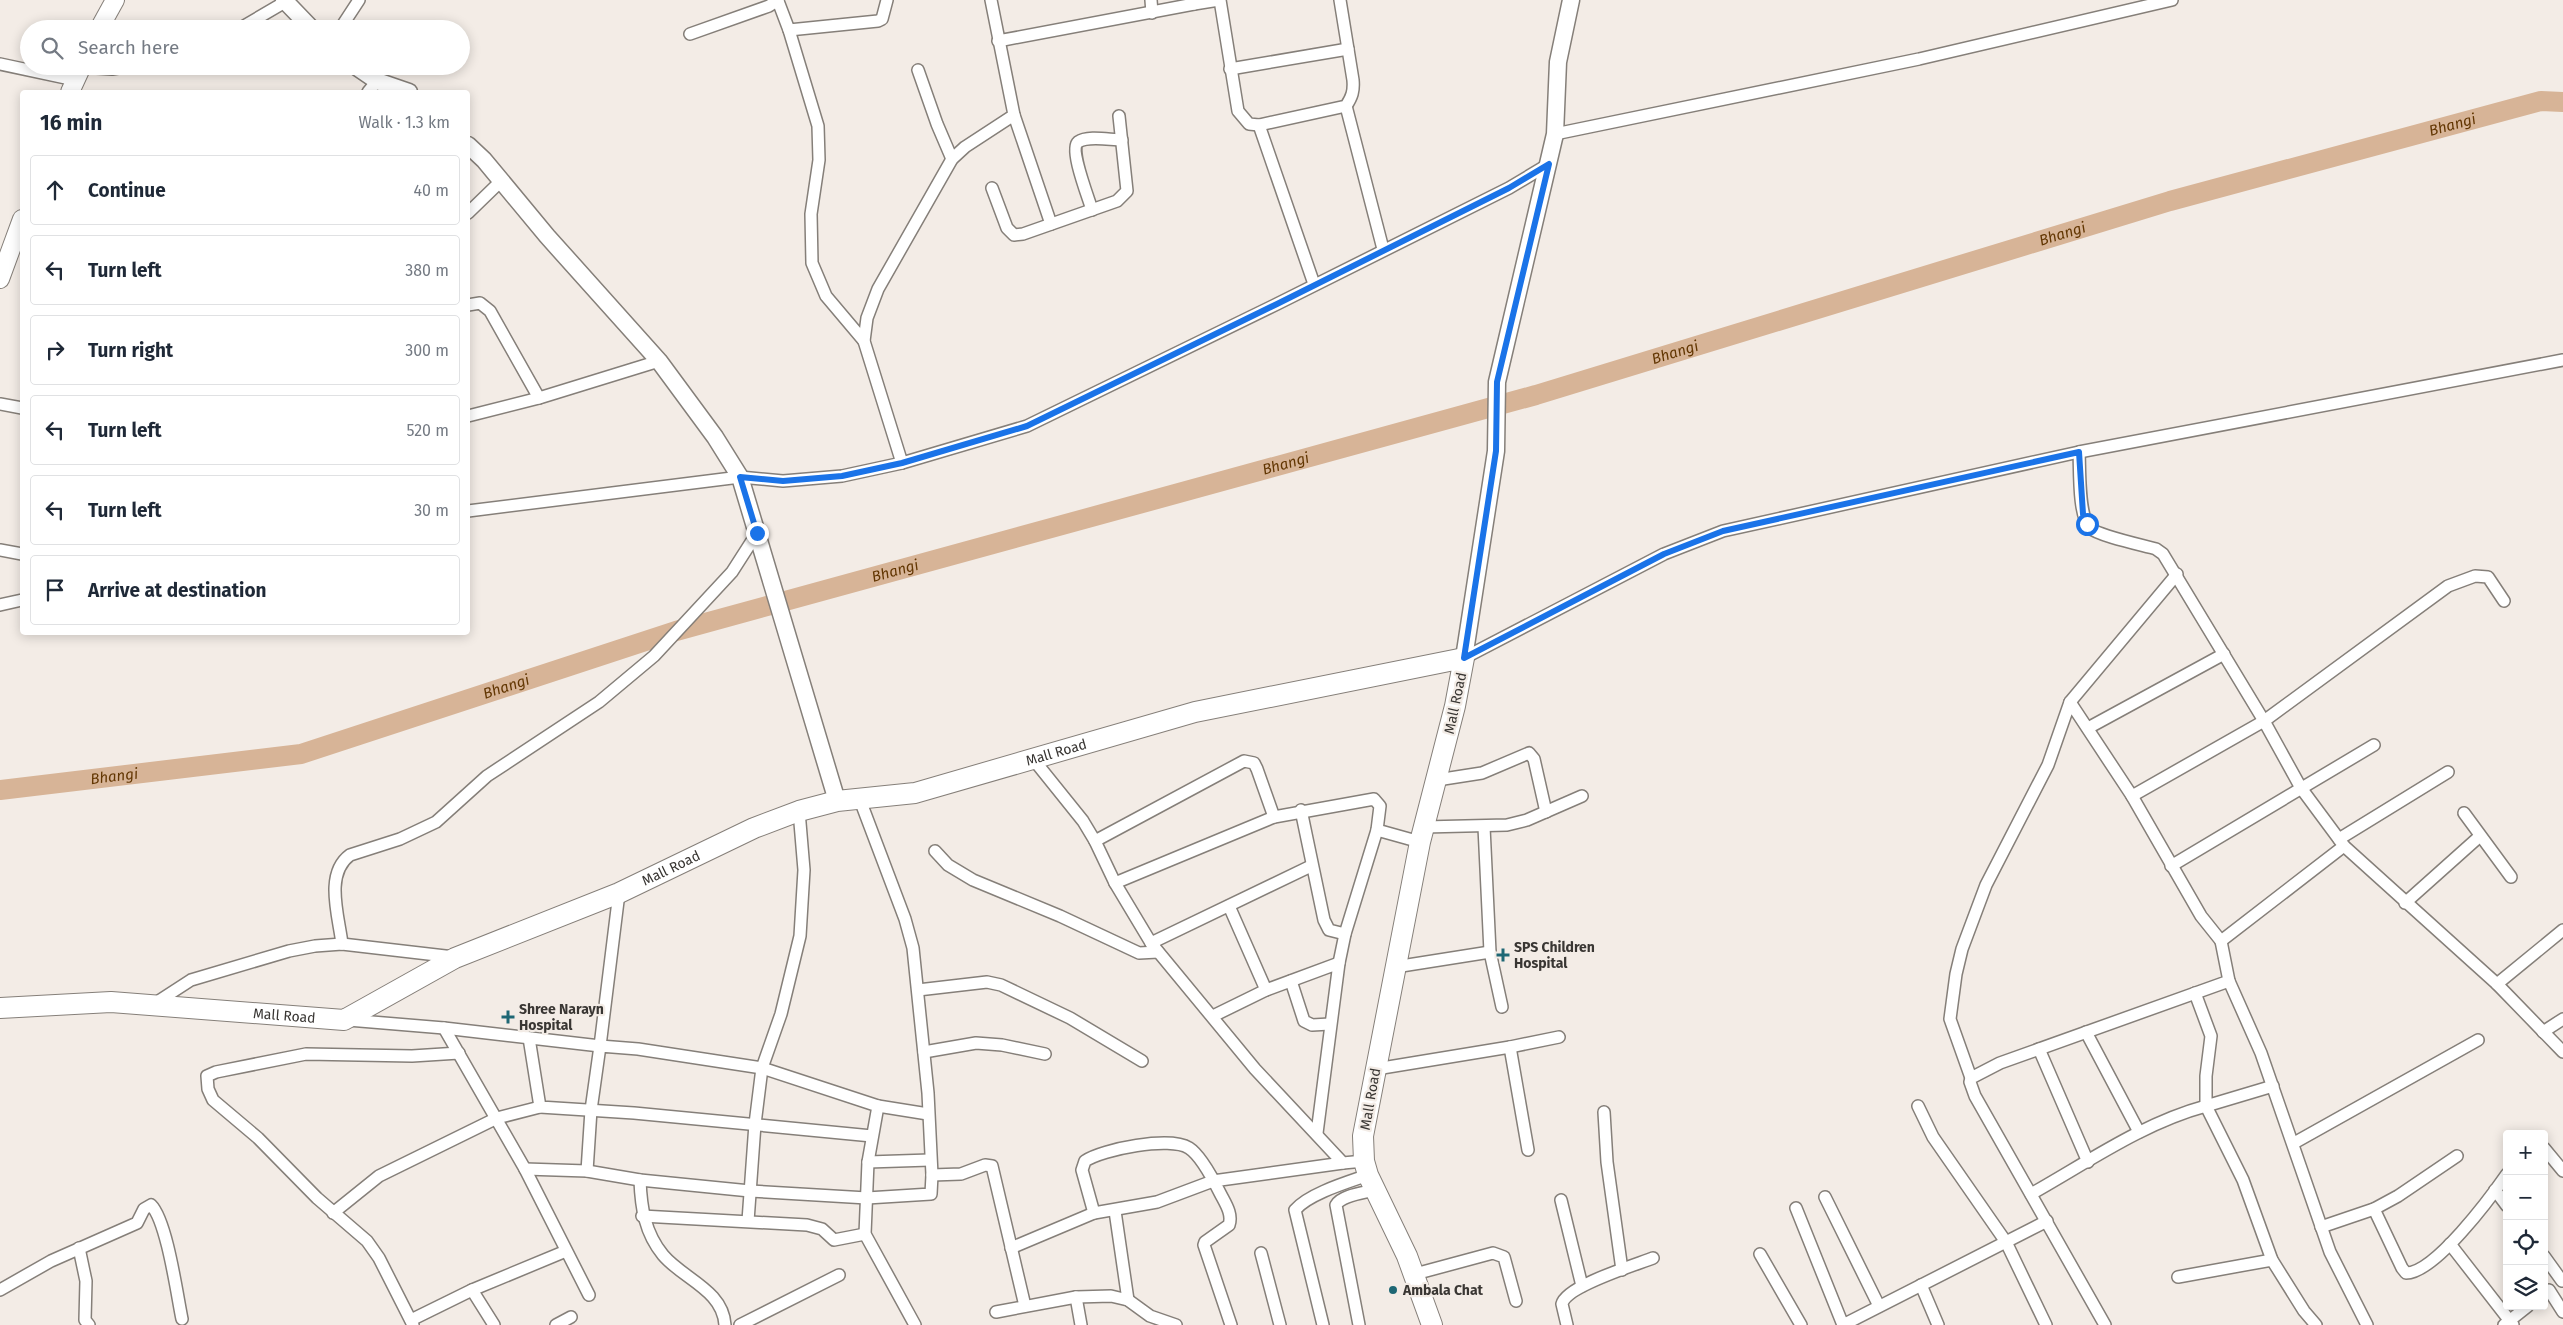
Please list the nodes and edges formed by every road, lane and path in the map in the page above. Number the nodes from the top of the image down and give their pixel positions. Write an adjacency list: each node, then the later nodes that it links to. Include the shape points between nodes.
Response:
1 (115, 0): 14 (main road)
2 (359, 0): 17 (street)
3 (778, 0): 18 (street); 19 (street)
4 (887, 0): 18 (street, via 882,19 878,21)
5 (991, 0): 20 (street)
6 (1151, 0): 13 (street)
7 (1219, 0): 12 (street); 24 (street)
8 (1340, 0): 21 (street)
9 (1571, 0): 33 (main road, via 1558,62)
10 (2172, 0): 33 (street, via 1919,59)
11 (285, 1): 15 (street); 16 (main road)
12 (1194, 2): 13 (street)
13 (1152, 13): 20 (street)
14 (104, 20)
15 (253, 20)
16 (303, 20)
17 (346, 20)
18 (789, 30): 48 (street, via 820,141 812,214 812,263 826,296)
19 (690, 34)
20 (998, 41): 30 (street)
21 (1348, 49): 24 (street); 29 (street, via 1354,91)
22 (0, 64): 23 (street)
23 (20, 67)
24 (1230, 69): 32 (street, via 1238,111 1249,124)
25 (918, 70): 36 (street)
26 (363, 75): 27 (main road)
27 (373, 87): 28 (main road)
28 (395, 90)
29 (1346, 106): 32 (street); 44 (street)
30 (1014, 116): 36 (street); 43 (street)
31 (1119, 116): 34 (street)
32 (1259, 125): 46 (street)
33 (1555, 134): 37 (main road)
34 (1122, 140): 40 (street, via 1127,191 1116,200); 40 (street, via 1086,140 1078,142 1075,147)
35 (470, 147): 38 (main road)
36 (952, 159): 48 (street, via 878,289 867,318)
37 (1549, 164): 44 (street, via 1509,188); 67 (main road, via 1505,339 1496,398 1496,451 1489,509)
38 (501, 181): 41 (street); 50 (main road)
39 (992, 188): 43 (street, via 1007,228 1014,234)
40 (1092, 210): 43 (street)
41 (470, 211)
42 (20, 224): 45 (main road)
43 (1051, 224)
44 (1384, 249): 46 (street)
45 (0, 279)
46 (1314, 284): 56 (street, via 1027,426)
47 (470, 305): 51 (street, via 480,303 490,311)
48 (864, 341): 56 (street)
49 (2563, 360): 55 (street)
50 (659, 361): 51 (street); 57 (main road)
51 (539, 398): 54 (street)
52 (0, 404): 53 (street)
53 (20, 408)
54 (470, 415)
55 (2079, 452): 62 (street, via 2083,514 2087,524 2095,531 2156,549); 67 (street, via 1723,531 1664,554)
56 (902, 463): 57 (street, via 842,476 793,480)
57 (740, 477): 58 (street); 59 (main road)
58 (470, 511)
59 (757, 533): 79 (main road); 102 (street, via 732,572 654,656 599,702 487,776 436,822 421,831 357,852 342,861 336,877)
60 (0, 550): 61 (street)
61 (20, 554)
62 (2177, 574): 66 (street); 68 (street)
63 (20, 600): 65 (street)
64 (2504, 601): 69 (street, via 2488,577 2475,576 2448,586)
65 (0, 605)
66 (2224, 654): 69 (street); 70 (street)
67 (1464, 658): 72 (highway, Mall Road, via 1195,712); 74 (highway, Mall Road)
68 (2070, 702): 70 (street); 137 (street, via 2048,765 1986,884 1962,949 1950,1019)
69 (2264, 720): 75 (street); 77 (street)
70 (2088, 728): 77 (street)
71 (2374, 746): 75 (street)
72 (1034, 760): 78 (highway, Mall Road, via 915,793); 89 (street)
73 (2448, 772): 90 (street)
74 (1437, 780): 82 (street, via 1482,773 1529,752 1534,759); 87 (highway, Mall Road)
75 (2301, 788): 90 (street); 93 (street)
76 (1582, 796): 82 (street)
77 (2132, 796): 93 (street)
78 (860, 800): 79 (highway, Mall Road); 111 (street, via 910,932)
79 (837, 801): 81 (highway, Mall Road)
80 (1301, 810): 84 (street); 86 (street, via 1374,799 1380,806); 92 (street)
81 (799, 811): 96 (highway, Mall Road, via 754,828); 135 (street, via 804,870 800,936 781,1014)
82 (1546, 812): 85 (street, via 1507,825)
83 (2464, 813): 88 (street)
84 (1274, 817): 89 (street, via 1257,768 1254,763 1244,761); 95 (street)
85 (1484, 827): 87 (street); 104 (street)
86 (1377, 830): 87 (street); 100 (street)
87 (1422, 835): 107 (highway, Mall Road)
88 (2480, 836): 94 (street); 97 (street)
89 (1095, 840): 95 (street)
90 (2341, 843): 97 (street); 101 (street)
91 (935, 851): 103 (street, via 948,866 972,880 1139,953)
92 (1312, 866): 98 (street); 100 (street, via 1327,927)
93 (2171, 866): 101 (street)
94 (2511, 877)
95 (1115, 883): 103 (street)
96 (618, 893): 105 (highway, Mall Road); 127 (street)
97 (2405, 903): 110 (street)
98 (1229, 906): 103 (street); 112 (street)
99 (2563, 930): 110 (street)
100 (1345, 934): 106 (street)
101 (2220, 941): 109 (street)
102 (342, 944): 105 (street); 114 (street, via 289,951 191,980)
103 (1155, 948): 117 (street)
104 (1490, 952): 107 (street); 116 (street)
105 (455, 958): 119 (highway, Mall Road)
106 (1339, 963): 108 (street); 120 (street)
107 (1396, 967): 136 (highway, Mall Road)
108 (1291, 981): 112 (street); 120 (street, via 1304,1021 1312,1025)
109 (2229, 981): 113 (street); 138 (street)
110 (2497, 984): 123 (street)
111 (918, 990): 130 (street); 134 (street, via 987,982 1001,985 1070,1018)
112 (1266, 990): 117 (street)
113 (2196, 993): 122 (street); 141 (street, via 2210,1036)
114 (154, 1004): 115 (highway, Mall Road, via 82,1003); 119 (highway, Mall Road)
115 (0, 1008)
116 (1502, 1008)
117 (1213, 1016): 149 (street, via 1256,1069)
118 (2563, 1019): 123 (street)
119 (344, 1020): 121 (street)
120 (1330, 1024): 149 (street)
121 (444, 1028): 125 (street); 132 (street)
122 (2086, 1032): 129 (street); 148 (street)
123 (2543, 1032): 131 (street)
124 (1559, 1037): 128 (street)
125 (529, 1038): 127 (street); 142 (street)
126 (2478, 1040): 151 (street)
127 (600, 1046): 135 (street); 143 (street)
128 (1510, 1047): 136 (street); 152 (street)
129 (2039, 1049): 137 (street, via 2000,1062); 157 (street)
130 (924, 1052): 133 (street, via 976,1043); 145 (street)
131 (2563, 1052)
132 (459, 1053): 146 (street); 177 (street, via 412,1056 306,1054 208,1074 213,1100 258,1138)
133 (1045, 1054)
134 (1142, 1061)
135 (762, 1068): 139 (street); 147 (street)
136 (1376, 1070): 163 (highway, Mall Road, via 1363,1136)
137 (1971, 1078): 169 (street, via 1975,1096)
138 (2273, 1086): 141 (street); 151 (street)
139 (878, 1106): 145 (street); 150 (street)
140 (1918, 1106): 184 (street, via 1933,1137)
141 (2206, 1106): 148 (street); 192 (street, via 2243,1180)
142 (540, 1107): 143 (street); 146 (street)
143 (591, 1110): 147 (street); 160 (street)
144 (1604, 1112): 194 (street, via 1607,1162)
145 (928, 1114): 155 (street)
146 (497, 1118): 159 (street); 177 (street, via 375,1179)
147 (755, 1124): 150 (street); 168 (street)
148 (2139, 1132): 157 (street)
149 (1317, 1133): 158 (street)
150 (872, 1136): 156 (street)
151 (2294, 1143): 182 (street)
152 (1528, 1150)
153 (2548, 1153): 161 (street)
154 (2457, 1156): 175 (street)
155 (930, 1160): 156 (street); 162 (street)
156 (868, 1162): 171 (street)
157 (2088, 1162): 169 (street)
158 (1343, 1163): 163 (street); 166 (street)
159 (525, 1169): 160 (street); 188 (street)
160 (587, 1171): 165 (street)
161 (2563, 1171)
162 (932, 1175): 171 (street, via 932,1192 928,1195); 187 (street, via 961,1174 985,1165 992,1166)
163 (1369, 1175): 195 (highway, Mall Road); 228 (street, via 1326,1192 1295,1210); 229 (street, via 1336,1206)
164 (2506, 1175): 167 (street)
165 (640, 1180): 168 (street); 179 (street)
166 (1214, 1181): 176 (street, via 1157,1202); 178 (street, via 1194,1152 1180,1145 1135,1147 1097,1155 1085,1161 1082,1170); 226 (street, via 1231,1220 1204,1245)
167 (2495, 1190): 173 (street); 185 (street)
168 (750, 1191): 171 (street); 180 (street)
169 (2031, 1194): 181 (street)
170 (1825, 1197): 210 (street)
171 (866, 1198): 183 (street)
172 (1561, 1200): 200 (street)
173 (2503, 1201)
174 (1796, 1208): 233 (street)
175 (2374, 1209): 182 (street); 185 (street, via 2406,1273 2427,1264)
176 (1115, 1211): 178 (street); 207 (street)
177 (333, 1213): 216 (street, via 367,1242 380,1258)
178 (1094, 1214): 187 (street)
179 (642, 1216): 180 (street); 221 (street, via 663,1255 717,1301)
180 (748, 1221): 183 (street, via 814,1226 834,1240)
181 (2047, 1221): 184 (street); 236 (street)
182 (2321, 1227): 238 (street)
183 (865, 1234): 223 (street)
184 (2006, 1242): 199 (street); 235 (street)
185 (2450, 1244): 217 (street)
186 (79, 1248): 201 (street); 215 (street, via 137,1223 144,1209 153,1207 168,1253); 218 (street, via 86,1281 85,1320)
187 (1011, 1248): 209 (street)
188 (566, 1251): 202 (street); 205 (street)
189 (1261, 1253): 227 (street)
190 (1760, 1254): 232 (street)
191 (1653, 1258): 194 (street)
192 (2272, 1260): 197 (street); 237 (street)
193 (2548, 1261): 198 (street)
194 (1622, 1270): 200 (street)
195 (1415, 1274): 208 (street, via 1493,1253 1504,1257); 230 (highway, Mall Road)
196 (839, 1275): 222 (street)
197 (2178, 1277)
198 (2563, 1281): 203 (street)
199 (1921, 1285): 210 (street); 234 (street)
200 (1582, 1286): 231 (street, via 1562,1301)
201 (0, 1290)
202 (472, 1290): 216 (street); 219 (street)
203 (2548, 1291)
204 (2548, 1293): 213 (street)
205 (589, 1295)
206 (1076, 1297): 207 (street, via 1111,1296); 209 (street); 224 (street)
207 (1128, 1300): 225 (street, via 1150,1316)
208 (1516, 1301)
209 (1025, 1306): 212 (street)
210 (1879, 1306): 233 (street)
211 (2524, 1310): 217 (street)
212 (996, 1312)
213 (2563, 1312)
214 (571, 1317): 220 (street)
215 (182, 1319)
216 (412, 1323)
217 (2509, 1324)
218 (89, 1325)
219 (494, 1325)
220 (556, 1325)
221 (725, 1325)
222 (740, 1325)
223 (915, 1325)
224 (1081, 1325)
225 (1176, 1325)
226 (1231, 1325)
227 (1280, 1325)
228 (1324, 1325)
229 (1359, 1325)
230 (1432, 1325)
231 (1567, 1325)
232 (1801, 1325)
233 (1843, 1325)
234 (1938, 1325)
235 (2046, 1325)
236 (2105, 1325)
237 (2316, 1325)
238 (2367, 1325)

